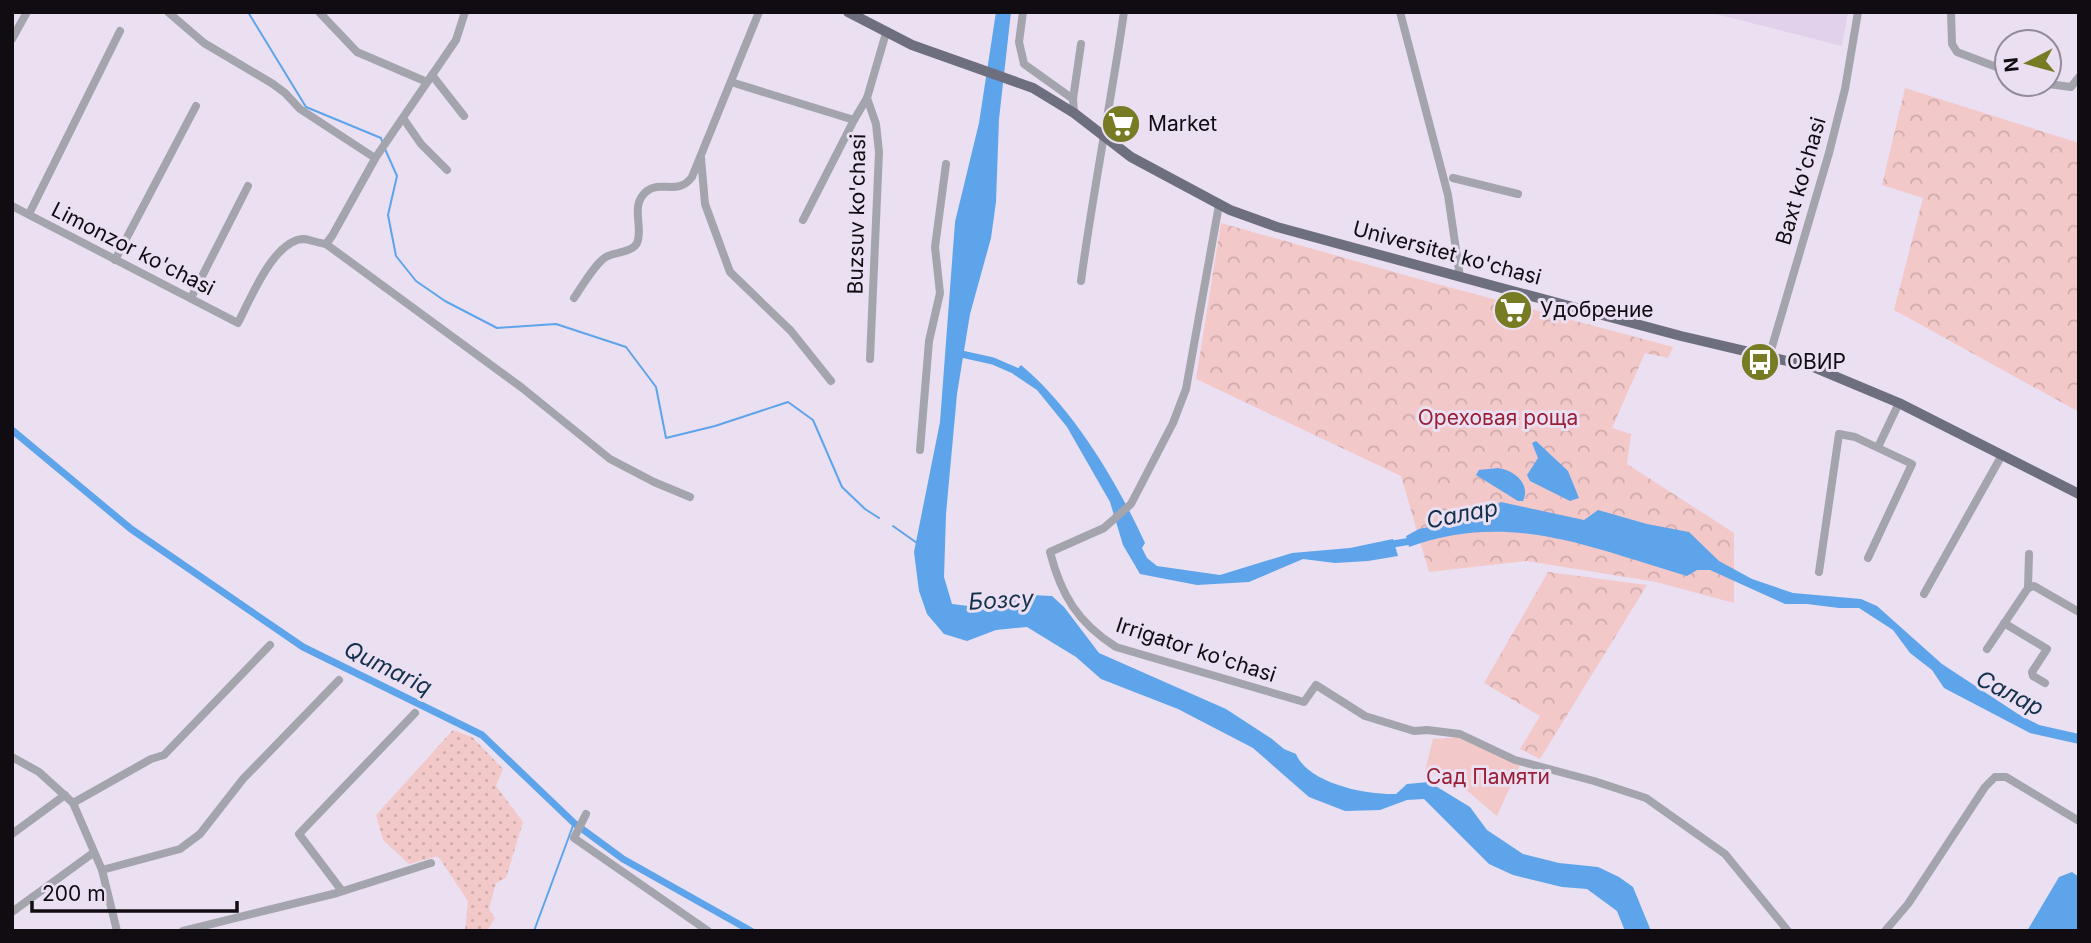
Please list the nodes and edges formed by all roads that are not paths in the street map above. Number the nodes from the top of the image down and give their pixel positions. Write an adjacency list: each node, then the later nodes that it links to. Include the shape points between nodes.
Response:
1 (27, 12): 14 (street)
2 (168, 12): 30 (street, via 204,43 273,84 300,109)
3 (319, 12): 18 (street, via 358,52)
4 (465, 12): 18 (street, via 456,40)
5 (759, 12): 19 (street)
6 (848, 12): 13 (main road)
7 (1023, 12): 22 (street, via 1019,42 1024,64)
8 (1124, 12): 28 (street)
9 (1400, 12): 42 (street, via 1448,195)
10 (1858, 12): 46 (street, Baxt ko'chasi, via 1829,153)
11 (1951, 12): 16 (street, via 1956,52)
12 (120, 31): 38 (street)
13 (886, 33): 21 (street); 24 (main road, Universitet ko'chasi, via 1019,82)
14 (12, 39)
15 (1082, 44): 22 (street)
16 (1993, 67)
17 (2079, 77): 20 (street, via 2071,87)
18 (430, 78): 25 (street); 26 (street)
19 (731, 82): 27 (street); 29 (street)
20 (2063, 86)
21 (867, 98): 27 (street); 47 (street, Buzsuv ko'chasi, via 879,152)
22 (1073, 99): 24 (street)
23 (195, 106): 41 (street)
24 (1074, 113): 28 (main road, Universitet ko'chasi)
25 (464, 116)
26 (402, 118): 30 (street); 32 (street)
27 (854, 120): 39 (street)
28 (1102, 135): 36 (main road, Universitet ko'chasi); 43 (street)
29 (700, 156): 45 (street, via 687,183 646,191 637,206 638,242 634,248 605,256); 48 (street, via 705,204 730,272 791,331)
30 (376, 157): 40 (street)
31 (946, 164): 51 (street, via 934,247 940,293 929,341)
32 (447, 170)
33 (1453, 178): 35 (street)
34 (248, 186): 44 (street)
35 (1518, 194)
36 (1219, 205): 42 (main road, Universitet ko'chasi, via 1277,227); 82 (street, Irrigator ko'chasi, via 1186,389 1174,423 1131,504 1104,528 1050,552 1069,603 1094,633 1116,648 1304,702 1316,685 1365,716 1414,731 1460,734 1515,760 1646,799 1725,854)
37 (12, 206): 38 (street, Limonzor ko'chasi)
38 (29, 215): 41 (street, Limonzor ko'chasi)
39 (803, 220)
40 (326, 244): 44 (street, Limonzor ko'chasi, via 302,239 285,245 274,256 238,323); 54 (street, via 521,387 610,459)
41 (115, 260): 44 (street, Limonzor ko'chasi)
42 (1460, 277): 46 (main road, Universitet ko'chasi)
43 (1081, 281)
44 (191, 298)
45 (574, 298)
46 (1769, 357): 49 (main road, Universitet ko'chasi, via 1812,367)
47 (870, 359)
48 (831, 381)
49 (1899, 403): 50 (street); 52 (main road, Universitet ko'chasi)
50 (1878, 447): 56 (street, via 1912,464); 57 (street, via 1839,434)
51 (920, 450)
52 (2002, 455): 53 (main road, Universitet ko'chasi); 59 (street)
53 (2079, 494)
54 (690, 497)
55 (2029, 554): 58 (street)
56 (1868, 558)
57 (1819, 572)
58 (2028, 588): 60 (street, via 2034,586); 61 (street)
59 (1924, 594)
60 (2079, 612)
61 (2004, 623): 63 (street); 65 (street, via 2048,649 2032,673)
62 (270, 645): 69 (street, via 164,755)
63 (1987, 649)
64 (340, 680): 75 (street, via 243,779 200,834 180,849)
65 (2045, 683)
66 (415, 713): 76 (street, via 299,834)
67 (12, 757): 68 (street, via 39,772)
68 (65, 795): 69 (street); 72 (street)
69 (73, 803): 73 (street)
70 (586, 814): 81 (street, via 574,838)
71 (2079, 821): 83 (street, via 2006,777 1995,777)
72 (12, 834)
73 (93, 853): 75 (street); 77 (street)
74 (431, 863): 76 (street)
75 (102, 870): 79 (street)
76 (342, 891): 78 (street)
77 (12, 912)
78 (200, 929): 80 (street)
79 (117, 931)
80 (183, 931)
81 (708, 931)
82 (1788, 931)
83 (1885, 931)

